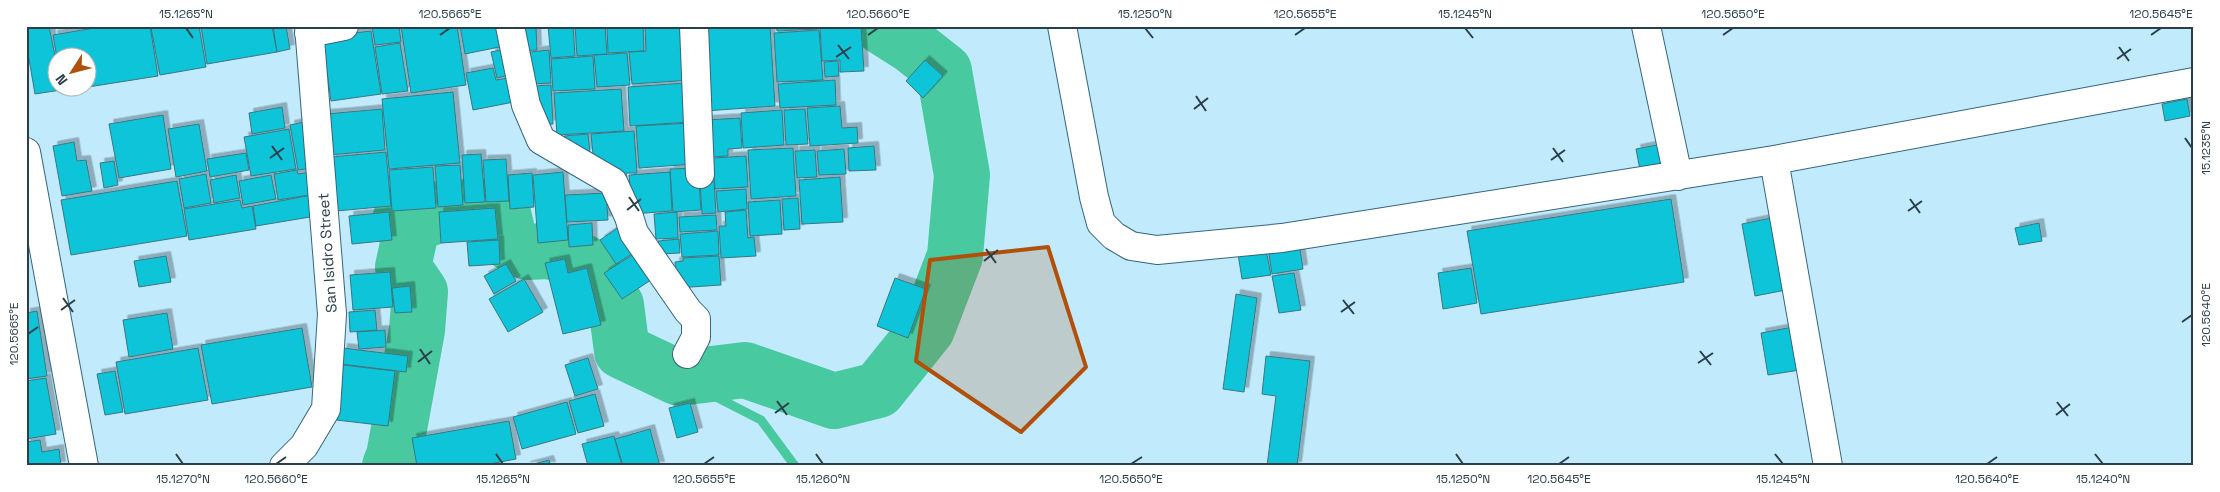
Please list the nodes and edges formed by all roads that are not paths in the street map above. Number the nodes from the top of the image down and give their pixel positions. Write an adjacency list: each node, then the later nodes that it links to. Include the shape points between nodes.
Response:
1 (344, 26): 6 (street)
2 (510, 26): 12 (street, via 526,105 541,140 613,182 634,233 696,318 696,337)
3 (694, 26): 10 (street)
4 (1062, 26): 11 (street, via 1101,223 1131,246 1157,250 1282,238)
5 (1646, 26): 11 (street)
6 (309, 30): 14 (street, San Isidro Street, via 332,314 326,409 304,446)
7 (2194, 82): 9 (street)
8 (26, 152): 13 (street)
9 (1774, 160): 11 (street); 15 (street)
10 (700, 174)
11 (1678, 176)
12 (687, 354)
13 (84, 466)
14 (284, 466)
15 (1828, 466)

